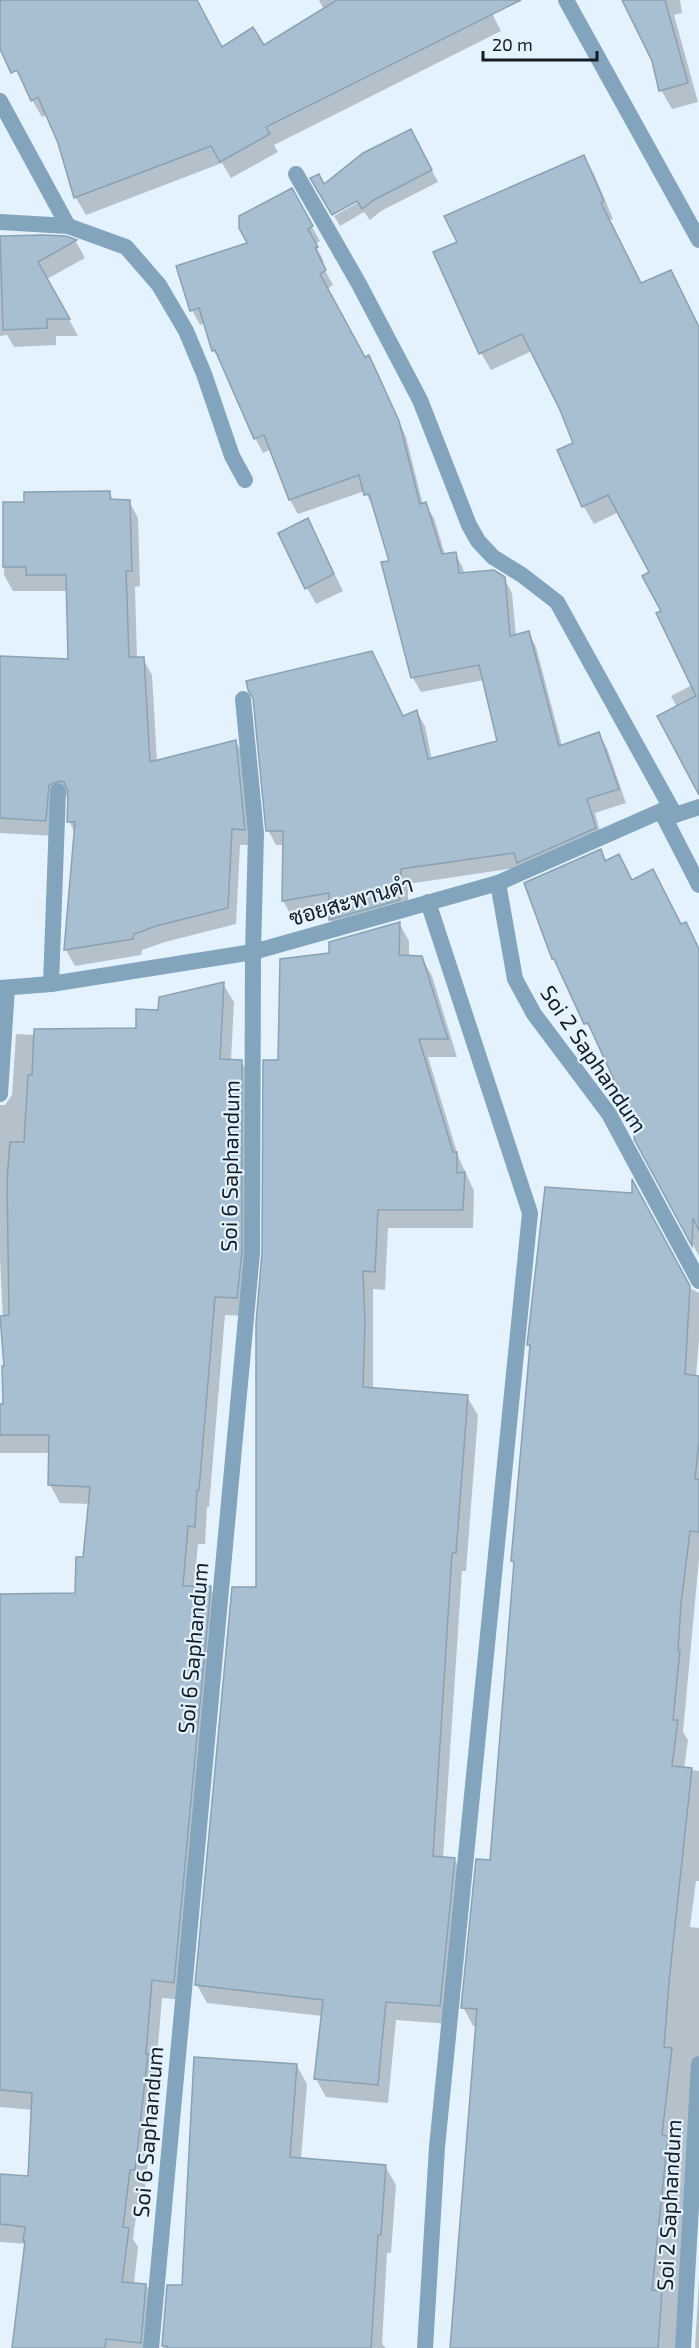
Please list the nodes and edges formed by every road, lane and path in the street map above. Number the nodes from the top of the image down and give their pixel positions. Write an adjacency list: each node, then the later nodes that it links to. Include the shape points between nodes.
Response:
1 (566, 0): 6 (street)
2 (0, 101): 5 (street)
3 (296, 174): 11 (street, via 420,400 478,541 493,557 556,602)
4 (0, 222): 5 (street)
5 (68, 225): 7 (street, via 126,247 159,285 186,331 232,456)
6 (699, 240)
7 (245, 480)
8 (243, 699): 15 (street, Soi 6 Saphandum, via 256,833)
9 (58, 791): 16 (street)
10 (699, 807): 11 (street, ซอยสะพานดำ)
11 (668, 813): 12 (street, ซอยสะพานดำ); 13 (street)
12 (498, 883): 14 (street, ซอยสะพานดำ); 19 (street, Soi 2 Saphandum, via 515,979 534,1014 609,1114)
13 (699, 885)
14 (428, 902): 15 (street, ซอยสะพานดำ); 22 (street, via 530,1213 437,2147)
15 (254, 952): 16 (street, ซอยสะพานดำ); 21 (street, Soi 6 Saphandum, via 252,1253)
16 (51, 984): 17 (street, ซอยสะพานดำ)
17 (4, 988): 18 (street)
18 (0, 1094)
19 (699, 1281)
20 (699, 2064): 23 (street, Soi 2 Saphandum)
21 (151, 2348)
22 (425, 2348)
23 (683, 2348)

